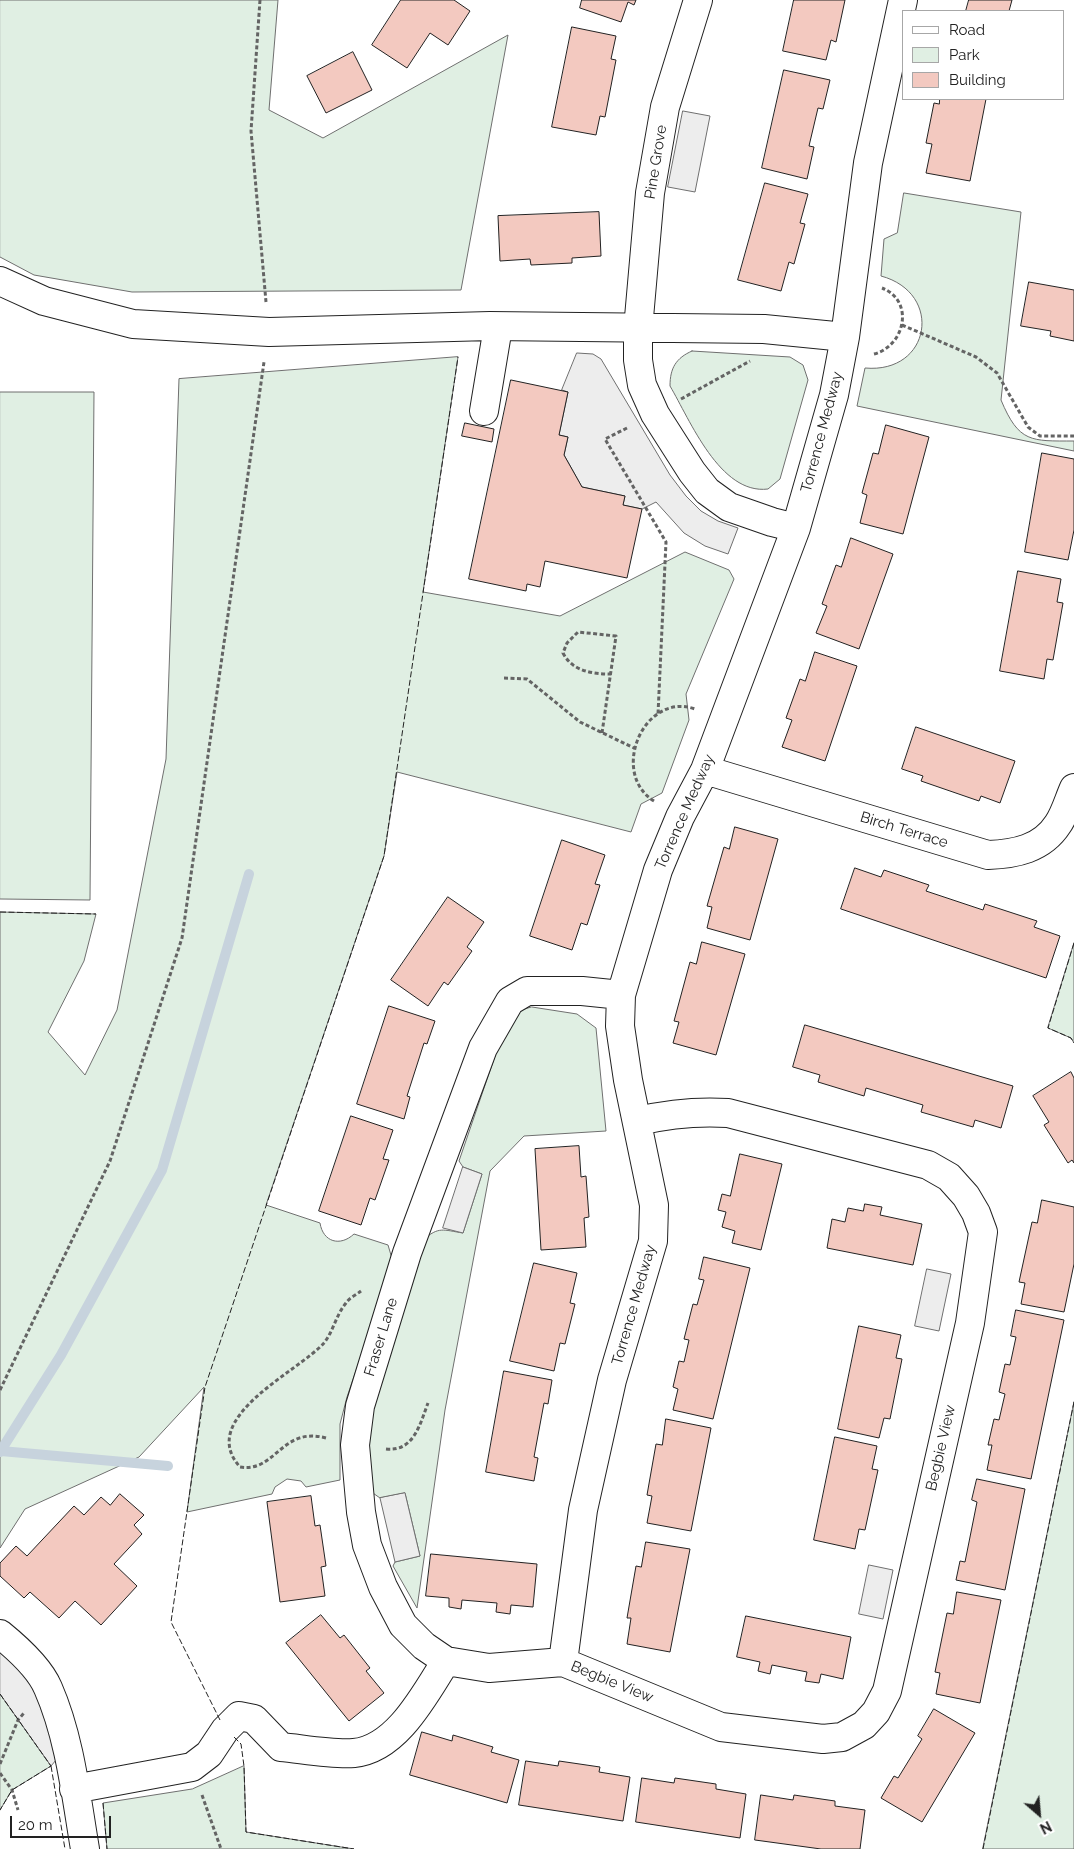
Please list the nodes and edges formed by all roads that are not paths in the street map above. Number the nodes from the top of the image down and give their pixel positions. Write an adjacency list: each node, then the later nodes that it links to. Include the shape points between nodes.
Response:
1 (698, 0): 5 (street, Pine Grove, via 665,107 650,192)
2 (903, 0): 6 (street, Torrence Medway, via 868,163)
3 (0, 281): 4 (street, via 44,301 133,324 269,332)
4 (498, 327): 5 (street); 7 (street)
5 (638, 329): 6 (street, via 764,328); 8 (street, Pine Grove, via 642,385 655,414 707,491 729,507)
6 (845, 337): 8 (street, Torrence Medway, via 834,395)
7 (484, 410)
8 (796, 528): 9 (street, Torrence Medway)
9 (705, 770): 10 (street, Birch Terrace, via 988,855 1013,854 1038,845 1058,825); 11 (street, Torrence Medway, via 680,817 658,870)
10 (1074, 788)
11 (621, 995): 12 (street, Torrence Medway, via 620,1026); 14 (street, Fraser Lane, via 527,991 510,1001 496,1023 483,1048 407,1253 360,1406 355,1445 367,1545 383,1587 403,1625 424,1646)
12 (638, 1122): 15 (street, Torrence Medway, via 654,1205 653,1241 612,1380 582,1510); 15 (street, Begbie View, via 674,1114 728,1113 928,1165 949,1177 966,1196 983,1232 982,1241 970,1323 887,1691 876,1712 864,1725 842,1737 823,1739 721,1727)
13 (0, 1634): 16 (street, via 20,1651 48,1687 67,1747)
14 (446, 1661): 15 (street, Fraser Lane, via 489,1668); 16 (street, via 410,1717 378,1746 354,1753 281,1747 254,1719 239,1716 209,1754 192,1767)
15 (563, 1662)
16 (74, 1789): 17 (street)
17 (85, 1849)

